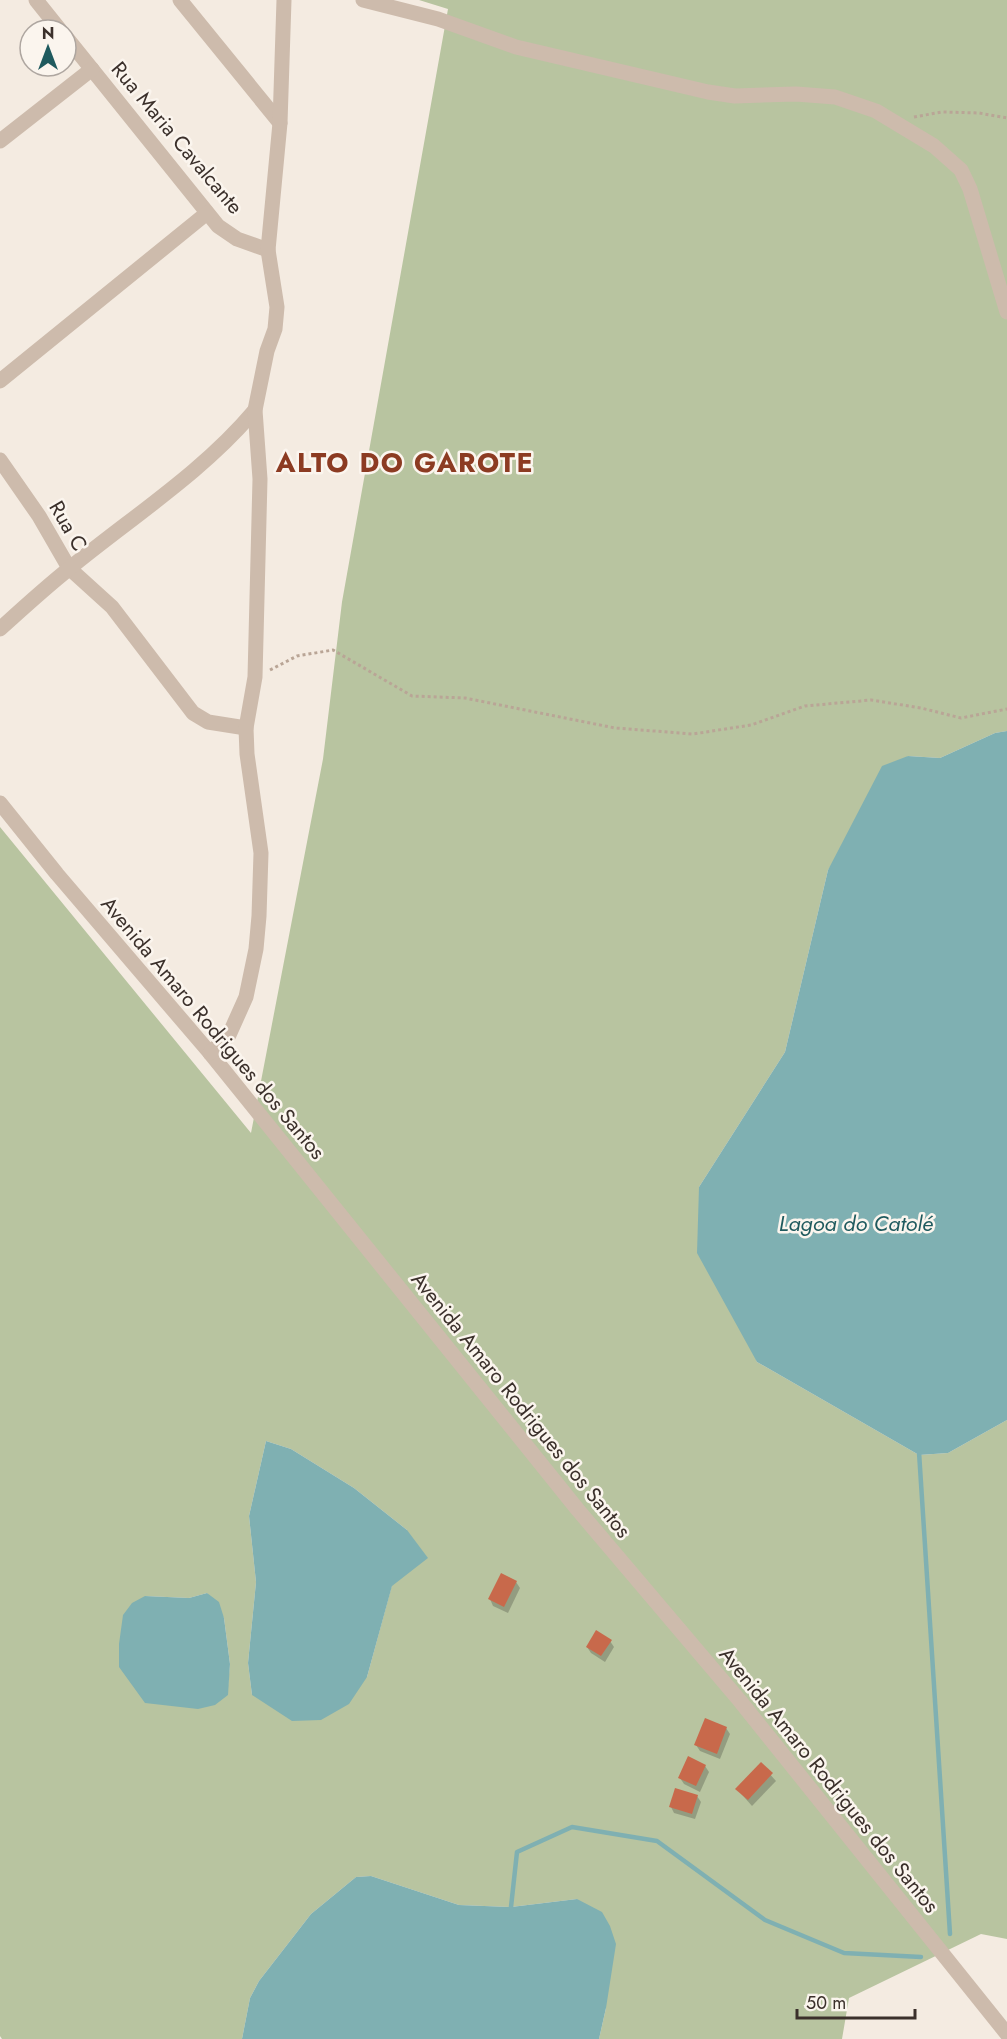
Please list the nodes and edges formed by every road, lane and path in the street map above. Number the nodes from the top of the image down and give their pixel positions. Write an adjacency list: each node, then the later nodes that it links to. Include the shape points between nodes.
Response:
1 (36, 0): 5 (street)
2 (180, 0): 10 (street)
3 (284, 0): 10 (street)
4 (363, 0): 9 (street, via 438,19 516,47 708,92 835,97)
5 (50, 18)
6 (78, 52): 7 (street, Rua Maria Cavalcante)
7 (92, 69): 11 (street); 12 (street, Rua Maria Cavalcante)
8 (1007, 118): 9 (path, via 942,112)
9 (891, 119): 14 (street, via 934,146 961,170)
10 (280, 123): 13 (street)
11 (0, 141)
12 (207, 213): 13 (street, Rua Maria Cavalcante, via 237,239); 15 (street)
13 (268, 250): 16 (street, via 277,307)
14 (1007, 312)
15 (0, 381)
16 (255, 410): 18 (street, via 235,434 151,506); 20 (street, via 260,480)
17 (0, 459): 18 (street, Rua C)
18 (69, 568): 19 (street, Rua C); 22 (street, via 112,607 193,713 208,722)
19 (0, 628)
20 (255, 677): 21 (path, via 297,656 333,650 412,696 465,698 615,728 693,734 751,725 805,706 871,700 961,718); 22 (street)
21 (1007, 709)
22 (246, 728): 24 (street, via 261,853 256,948 249,988 236,1022)
23 (0, 803): 24 (street, Avenida Amaro Rodrigues dos Santos)
24 (210, 1053): 25 (street, Avenida Amaro Rodrigues dos Santos)
25 (1007, 2034)

